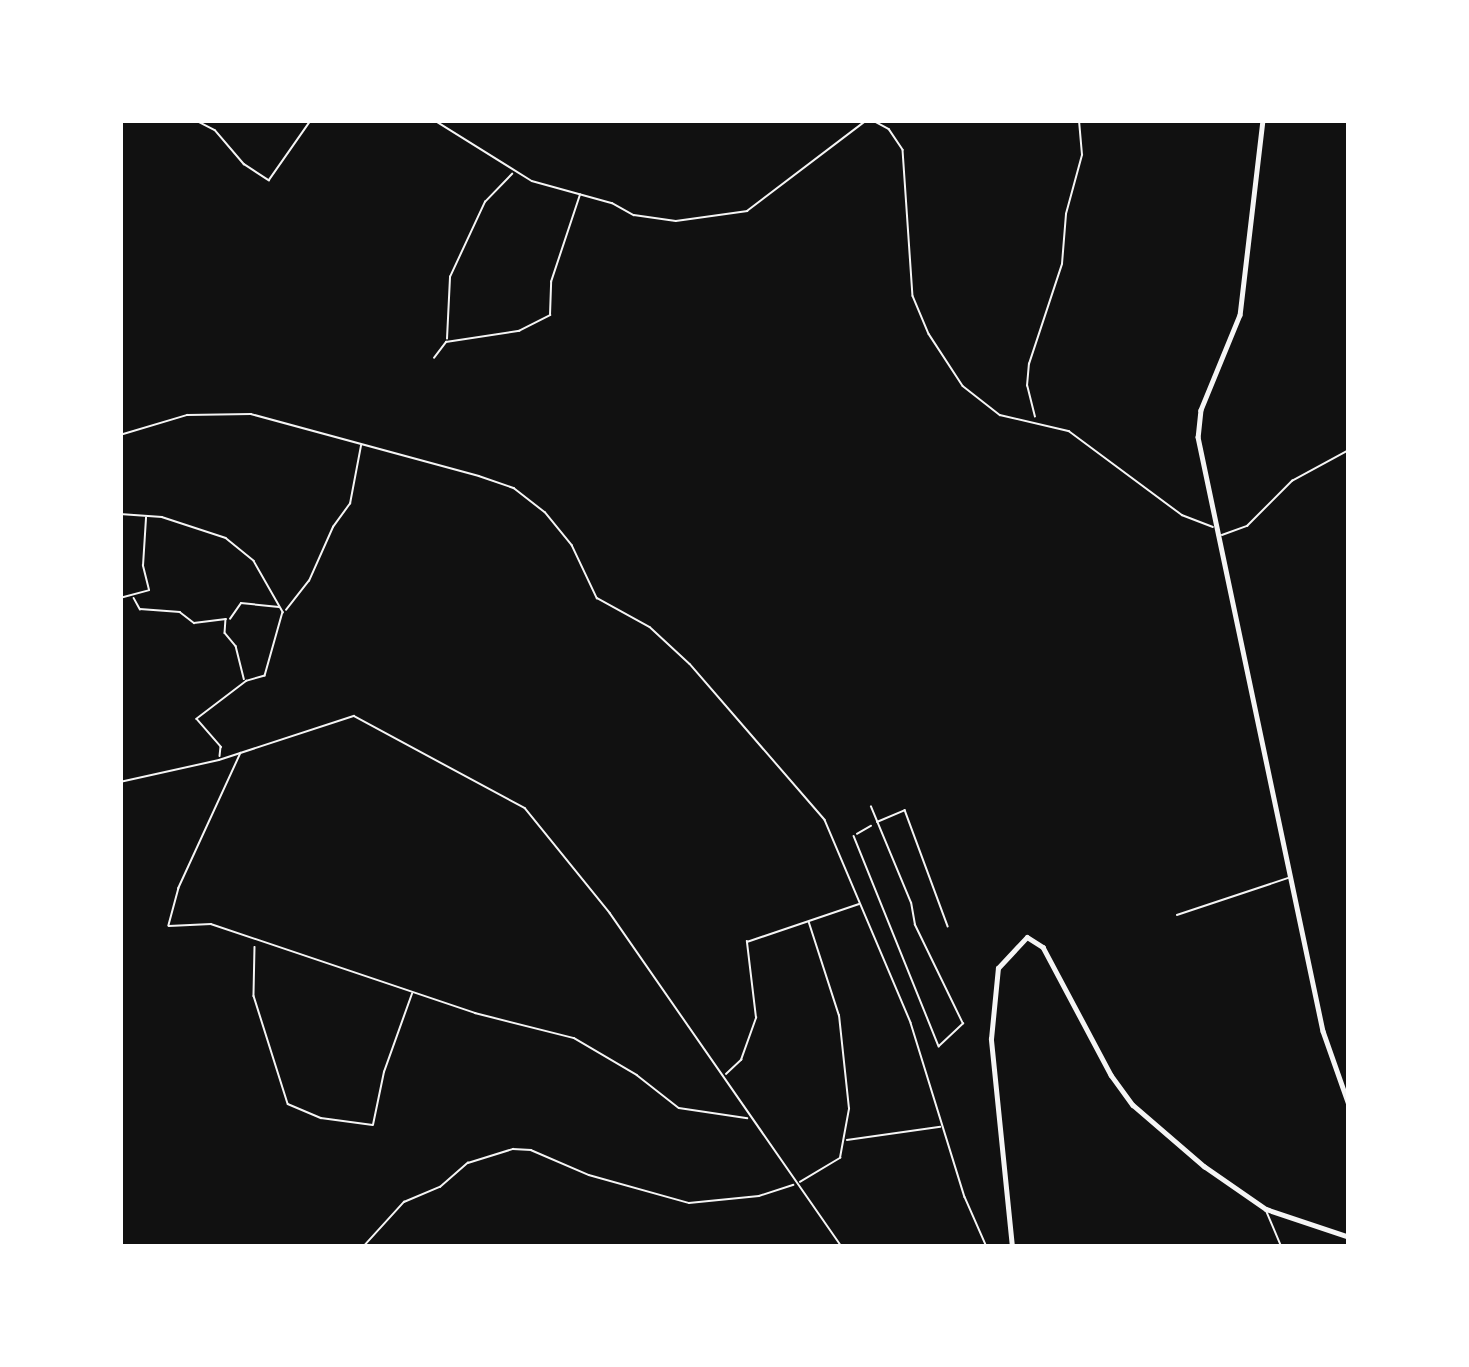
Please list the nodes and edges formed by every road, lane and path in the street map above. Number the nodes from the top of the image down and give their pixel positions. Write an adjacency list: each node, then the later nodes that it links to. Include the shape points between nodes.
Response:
1 (195, 120): 2 (street, via 269,180)
2 (311, 120)
3 (434, 120): 7 (street)
4 (869, 120): 8 (street, via 737,214 655,219); 11 (street, via 890,129 904,149 911,285 924,324 978,401 1006,417)
5 (1079, 120): 11 (street, via 1082,155 1062,264 1029,364)
6 (1264, 120): 17 (main road, via 1240,315 1198,424)
7 (513, 172): 8 (street); 9 (street, via 485,202 451,274)
8 (580, 193): 9 (street, via 547,318)
9 (446, 342): 10 (street)
10 (434, 358)
11 (1036, 419): 17 (street, via 1069,431)
12 (120, 435): 13 (street, via 187,415 238,412)
13 (361, 445): 20 (street, via 350,504 308,581); 29 (street, via 498,482 544,512 572,544 597,598 680,654 802,788 831,829)
14 (1349, 450): 17 (street, via 1292,481 1247,526)
15 (120, 514): 16 (street)
16 (148, 514): 19 (street, via 148,590); 20 (street, via 226,538 254,560)
17 (1217, 532): 28 (main road)
18 (120, 598): 19 (street)
19 (134, 598): 21 (street, via 140,608 180,612 194,623)
20 (282, 610): 21 (street, via 242,603); 22 (street, via 268,672)
21 (226, 620): 22 (street)
22 (245, 682): 24 (street, via 197,719 220,747)
23 (241, 753): 24 (street); 33 (street, via 178,888 170,926 211,923); 35 (street, via 354,716 525,808 565,852)
24 (219, 760): 25 (street)
25 (120, 782)
26 (871, 807): 27 (street)
27 (874, 823): 27 (street, via 963,1024 939,1046 854,836); 32 (street, via 905,810)
28 (1292, 878): 30 (street); 36 (main road, via 1323,1031)
29 (862, 904): 31 (street); 38 (street)
30 (1177, 915)
31 (809, 923): 35 (street, via 747,942 756,1018 741,1060); 39 (street, via 841,1024)
32 (948, 926)
33 (256, 943): 34 (street); 34 (street, via 254,996 289,1104 321,1118 373,1125)
34 (412, 992): 37 (street, via 574,1038 691,1113)
35 (723, 1076): 37 (street)
36 (1349, 1105)
37 (751, 1118): 40 (street)
38 (944, 1126): 39 (street); 45 (street)
39 (847, 1140): 40 (street, via 836,1162)
40 (797, 1183): 43 (street, via 689,1203 532,1150 492,1153 404,1202); 44 (street)
41 (1266, 1209): 42 (main road); 46 (main road, via 1193,1158 1122,1092 1043,947 1027,937 998,968 992,1039); 47 (street)
42 (1349, 1237)
43 (363, 1247)
44 (842, 1247)
45 (987, 1247)
46 (1012, 1247)
47 (1282, 1247)

